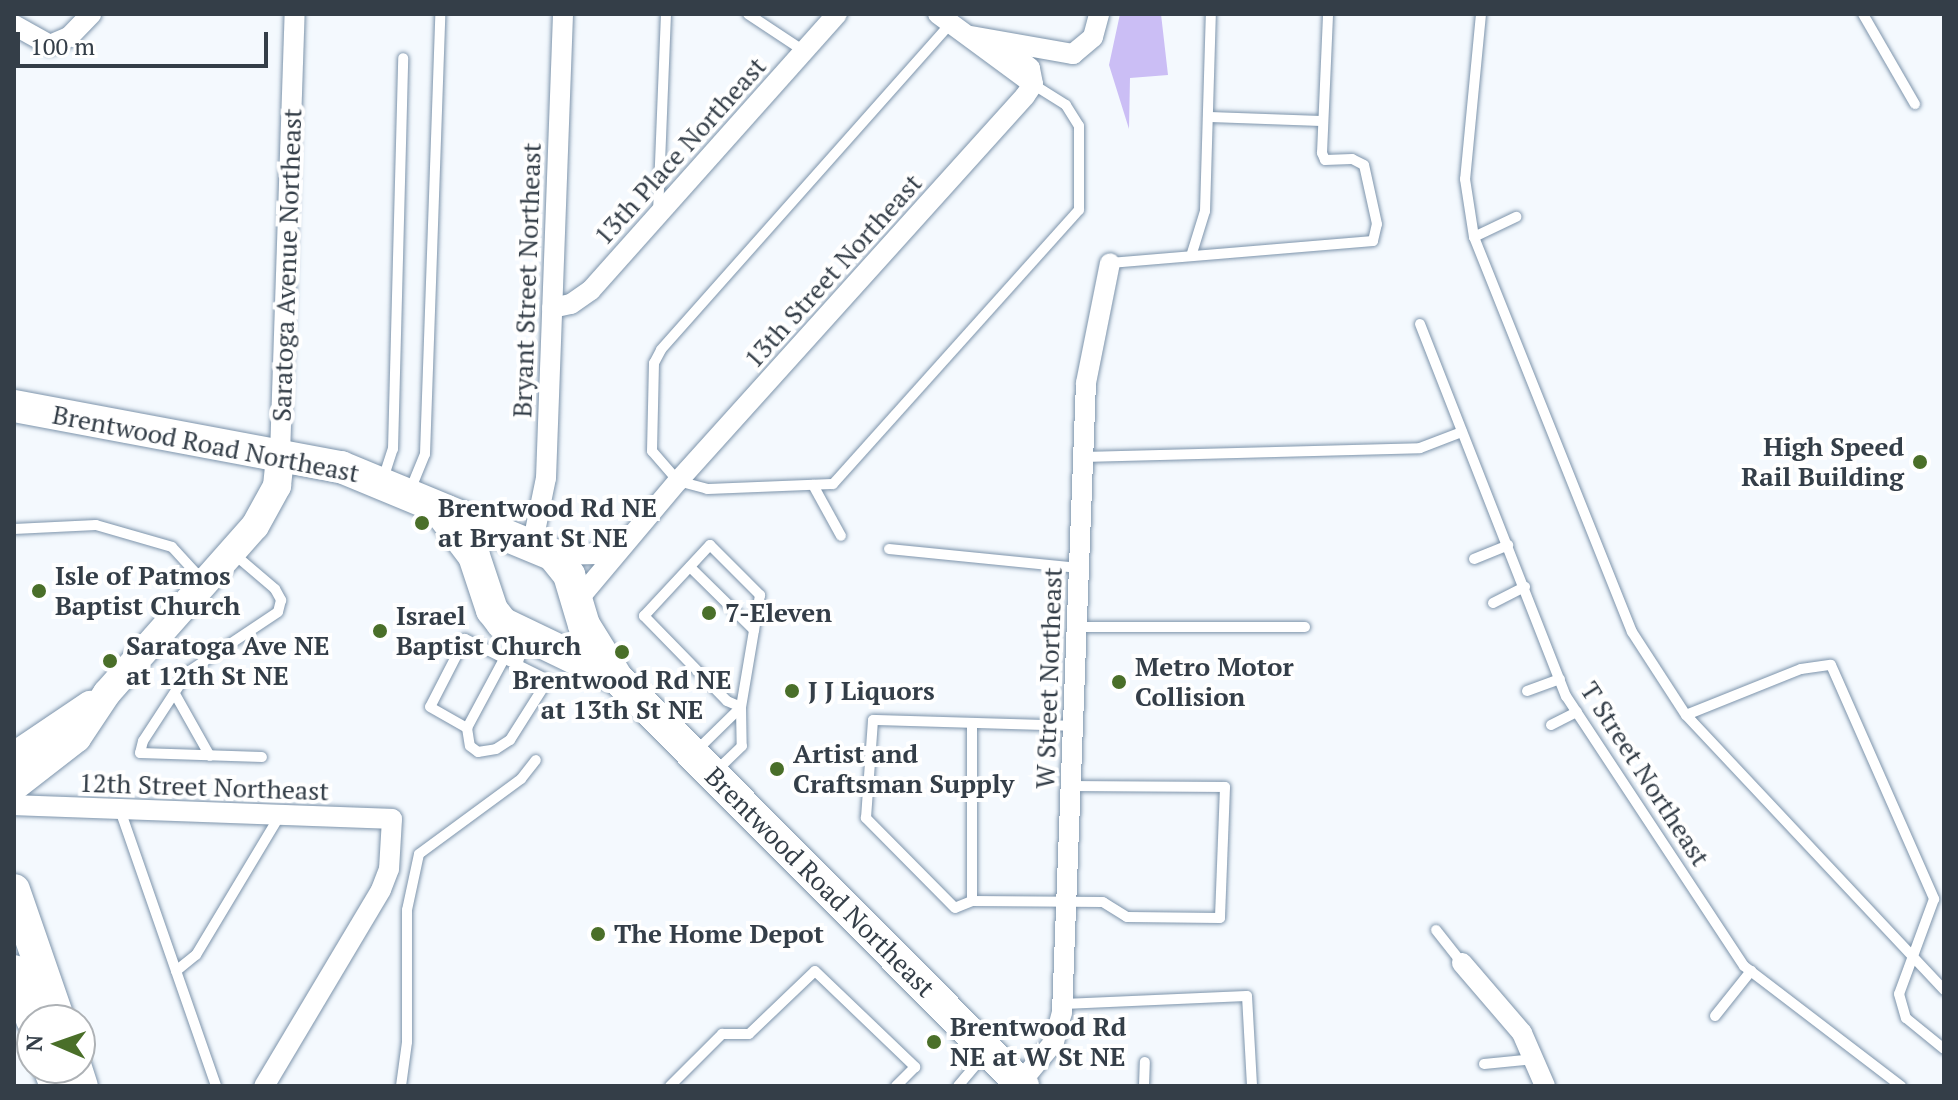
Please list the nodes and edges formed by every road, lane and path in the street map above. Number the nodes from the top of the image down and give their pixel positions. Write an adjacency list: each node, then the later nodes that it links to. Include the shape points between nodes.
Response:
1 (91, 14): 14 (street, via 57,44 36,42)
2 (295, 14): 32 (street, Saratoga Avenue Northeast)
3 (440, 14): 36 (lane, via 425,454)
4 (563, 14): 28 (street, Bryant Street Northeast)
5 (666, 14): 23 (lane)
6 (748, 14): 17 (lane)
7 (837, 14): 17 (street, 13th Place Northeast)
8 (1099, 14): 16 (street, via 1093,37 1082,49 1061,55)
9 (1211, 14): 21 (lane)
10 (1328, 14): 22 (lane)
11 (1481, 14): 25 (lane, via 1465,179)
12 (1863, 14): 20 (lane)
13 (942, 16): 15 (street); 34 (lane, via 661,350 654,363 652,451)
14 (14, 25)
15 (971, 36): 16 (street); 19 (street, via 975,45)
16 (996, 41): 19 (street, via 1023,59)
17 (804, 51): 23 (street, 13th Place Northeast)
18 (403, 58): 36 (lane)
19 (1033, 84): 34 (street, 13th Street Northeast); 35 (lane, via 1066,105 1079,126 1079,210 833,484)
20 (1915, 104)
21 (1208, 117): 22 (lane); 26 (lane, via 1205,211)
22 (1323, 121): 26 (lane, via 1325,160 1352,159 1364,165 1377,224 1373,241)
23 (658, 215): 28 (street, 13th Place Northeast, via 586,295)
24 (1516, 217): 25 (lane)
25 (1474, 237): 65 (lane, via 1632,632)
26 (1192, 253): 27 (lane)
27 (1110, 263): 33 (street, W Street Northeast, via 1089,355)
28 (552, 308): 42 (street, Bryant Street Northeast, via 546,486)
29 (1420, 324): 31 (lane, T Street Northeast)
30 (14, 406): 32 (main road, Brentwood Road Northeast)
31 (1462, 432): 33 (lane, via 1420,448); 41 (lane, T Street Northeast)
32 (280, 455): 36 (main road, Brentwood Road Northeast); 44 (main road, Saratoga Avenue Northeast, via 270,504)
33 (1083, 457): 47 (street, W Street Northeast)
34 (678, 481): 35 (lane, via 707,489); 39 (street, 13th Street Northeast)
35 (813, 485): 40 (lane)
36 (395, 487): 37 (main road, Brentwood Road Northeast)
37 (439, 510): 42 (main road, Brentwood Road Northeast); 48 (main road, Brentwood Road Northeast)
38 (14, 529): 49 (lane, via 96,525 172,547)
39 (630, 536): 42 (street, 13th Street Northeast, via 602,553); 52 (street, 13th Street Northeast)
40 (841, 536)
41 (1508, 545): 45 (lane); 50 (lane, T Street Northeast)
42 (532, 547): 48 (main road); 52 (main road, via 569,575)
43 (889, 549): 47 (lane)
44 (232, 553): 49 (main road, Saratoga Avenue Northeast); 62 (lane, via 275,589 281,600 278,612 188,672)
45 (1474, 559)
46 (690, 567): 55 (lane); 55 (lane, via 710,545 760,595); 63 (lane, via 644,616 727,701)
47 (1079, 568): 53 (street, W Street Northeast)
48 (483, 577): 56 (main road, via 495,615)
49 (205, 584): 61 (main road, Saratoga Avenue Northeast)
50 (1525, 587): 51 (lane); 59 (lane, T Street Northeast)
51 (1493, 603)
52 (577, 605): 56 (main road); 58 (main road, Brentwood Road Northeast)
53 (1077, 627): 54 (lane); 68 (street, W Street Northeast)
54 (1305, 627)
55 (754, 630): 63 (lane)
56 (529, 647): 57 (lane); 58 (main road, Brentwood Road Northeast); 69 (lane, via 548,680 510,740 478,752 466,740)
57 (504, 659): 69 (lane); 69 (lane, via 465,639 430,707)
58 (617, 678): 74 (main road, Brentwood Road Northeast)
59 (1560, 679): 60 (lane); 64 (lane, T Street Northeast)
60 (1527, 691)
61 (107, 693): 70 (main road, Saratoga Avenue Northeast); 76 (main road, Saratoga Avenue Northeast, via 67,748)
62 (175, 694): 71 (lane); 71 (lane, via 140,753)
63 (741, 707): 74 (lane); 74 (lane, via 742,746)
64 (1577, 712): 67 (lane); 88 (lane, T Street Northeast)
65 (1686, 715): 84 (lane); 84 (lane, via 1801,669 1831,665 1934,899)
66 (972, 724): 68 (lane); 81 (lane); 81 (lane, via 873,720 866,818 955,908)
67 (1551, 725)
68 (1073, 726): 75 (street, W Street Northeast)
69 (467, 728)
70 (14, 756)
71 (210, 756): 72 (lane)
72 (262, 757)
73 (536, 760): 102 (lane, via 521,779 419,854 407,910 407,1042)
74 (704, 764): 95 (main road, Brentwood Road Northeast)
75 (1071, 786): 82 (street, W Street Northeast); 82 (lane, via 1225,787 1220,918 1127,917 1103,902)
76 (14, 787)
77 (14, 805): 78 (street, 12th Street Northeast)
78 (120, 810): 79 (street, 12th Street Northeast); 87 (lane)
79 (280, 815): 87 (lane, via 196,955); 101 (street, 12th Street Northeast, via 392,819 389,869 381,890)
80 (14, 890): 91 (main road)
81 (972, 901): 82 (lane)
82 (1067, 901): 92 (street, W Street Northeast)
83 (1436, 930): 85 (lane)
84 (1913, 953): 89 (lane); 94 (lane, via 1899,994 1906,1018)
85 (1462, 963): 96 (street, via 1522,1033)
86 (14, 971): 90 (main road)
87 (176, 971): 100 (lane)
88 (1751, 971): 93 (lane); 109 (lane, T Street Northeast)
89 (1944, 990)
90 (26, 1004)
91 (53, 1004)
92 (1063, 1004): 99 (street, W Street Northeast, via 1054,1042); 107 (lane, via 1247,996)
93 (1715, 1016)
94 (1944, 1049)
95 (988, 1051): 99 (main road, Brentwood Road Northeast); 105 (lane)
96 (1537, 1059): 98 (lane); 108 (street)
97 (1145, 1062): 106 (lane)
98 (1484, 1064)
99 (1022, 1085)
100 (216, 1086)
101 (264, 1086)
102 (401, 1086)
103 (670, 1086): 104 (lane, via 722,1034 749,1034 815,971 915,1067)
104 (896, 1086)
105 (958, 1086)
106 (1144, 1086)
107 (1252, 1086)
108 (1545, 1086)
109 (1901, 1086)

